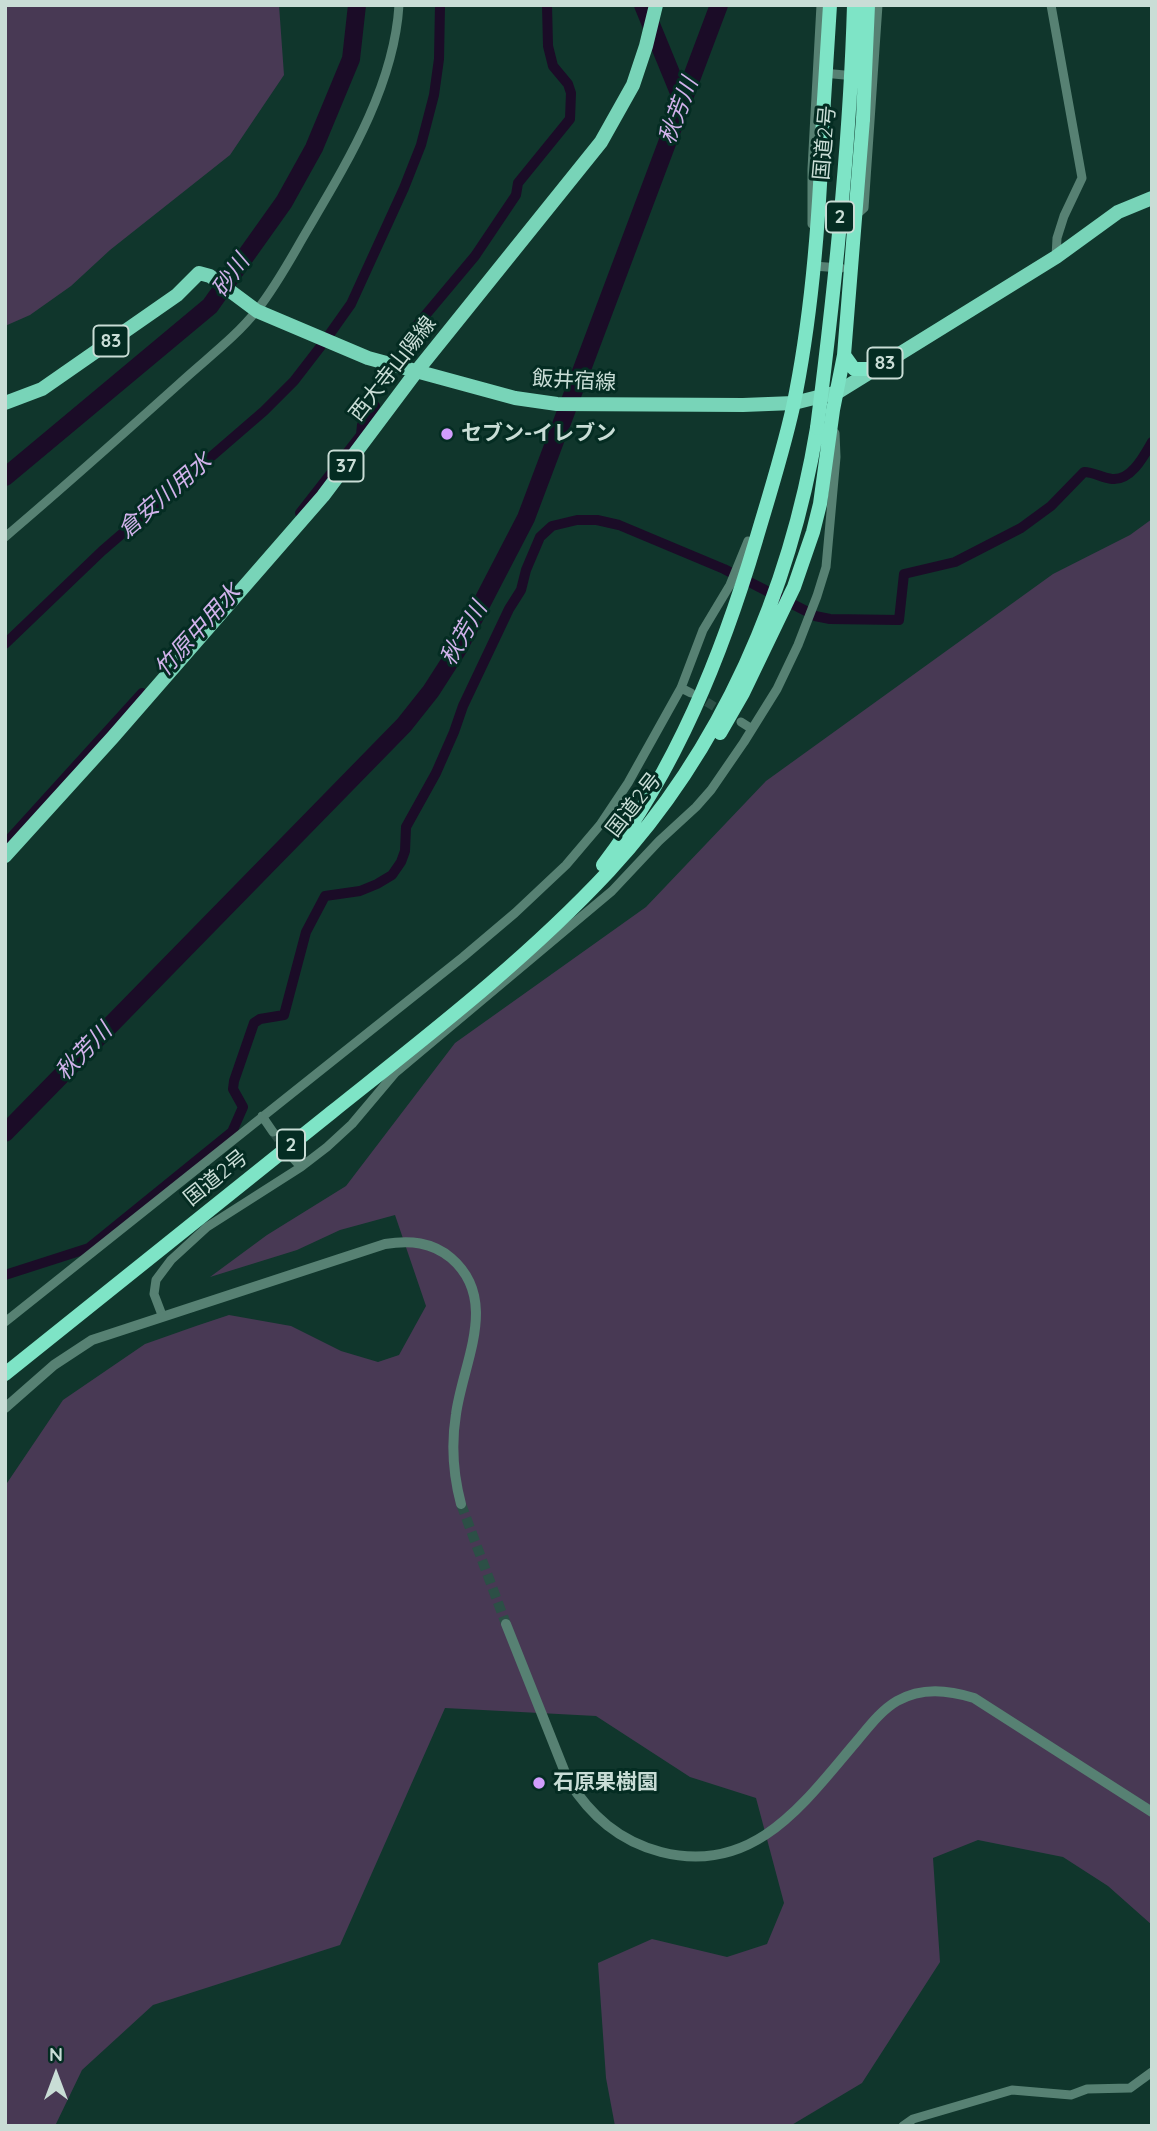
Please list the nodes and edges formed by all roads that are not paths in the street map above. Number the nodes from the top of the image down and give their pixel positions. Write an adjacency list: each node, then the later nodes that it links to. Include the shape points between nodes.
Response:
1 (399, 5): 16 (street, via 382,84 362,131 299,246)
2 (821, 5): 9 (street)
3 (830, 5): 14 (highway, bridge)
4 (854, 5): 26 (highway, 国道2号 / 2, bridge, via 835,280 817,428)
5 (868, 5): 12 (highway, bridge)
6 (878, 5): 10 (street)
7 (1051, 5): 13 (street, via 1082,178 1064,216)
8 (655, 6): 19 (main road, 西大寺山陽線 / 37, via 633,85 601,142)
9 (818, 73): 10 (street); 14 (street, via 811,196)
10 (874, 77): 12 (street, via 864,208)
11 (1152, 198): 13 (main road, 飯井宿線 / 83, via 1118,212)
12 (854, 216): 15 (highway)
13 (1056, 257): 18 (main road, 飯井宿線 / 83)
14 (813, 266): 15 (street); 21 (highway)
15 (850, 269): 17 (highway)
16 (253, 309): 19 (main road, 飯井宿線 / 83, via 368,358); 22 (main road, 飯井宿線 / 83, via 210,276 199,273 177,295 42,389); 24 (street, via 146,414)
17 (844, 355): 18 (highway, via 854,369); 20 (highway)
18 (876, 369): 20 (main road, 飯井宿線 / 83)
19 (416, 372): 21 (main road, 飯井宿線 / 83, via 557,404); 29 (main road, 西大寺山陽線 / 37, via 323,496)
20 (838, 391): 21 (main road, 飯井宿線 / 83); 23 (highway)
21 (794, 403): 25 (highway, via 770,494)
22 (6, 407)
23 (833, 410): 26 (highway, via 813,532 794,587); 28 (street, via 836,457 825,567 777,689)
24 (5, 537)
25 (733, 593): 30 (highway, via 707,682 667,761 628,831); 31 (street, via 703,630 686,690 600,825 566,865 463,957)
26 (777, 609): 30 (highway, 国道2号 / 2, via 696,758 640,834)
27 (741, 722): 28 (street)
28 (752, 729): 34 (street, via 696,807 612,891 395,1073 352,1124)
29 (5, 856)
30 (572, 909): 37 (highway, 国道2号 / 2, via 458,1011)
31 (262, 1116): 32 (street); 36 (street)
32 (272, 1132)
33 (291, 1156): 34 (street)
34 (301, 1167): 35 (street, via 207,1227 171,1261 156,1280 154,1294)
35 (162, 1315): 38 (street, via 92,1339); 39 (street, via 386,1244 417,1242 445,1253 467,1275 477,1303 475,1334 453,1436 453,1468)
36 (5, 1322)
37 (5, 1374)
38 (5, 1408)
39 (461, 1504)
40 (506, 1624): 41 (street, via 572,1786 601,1822 649,1849 712,1856 759,1839 796,1812 878,1716 913,1694 933,1691 974,1698)
41 (1152, 1812)
42 (1152, 2072): 43 (street, via 1130,2088 1087,2089 1071,2095 1012,2090 913,2119)
43 (903, 2126)

